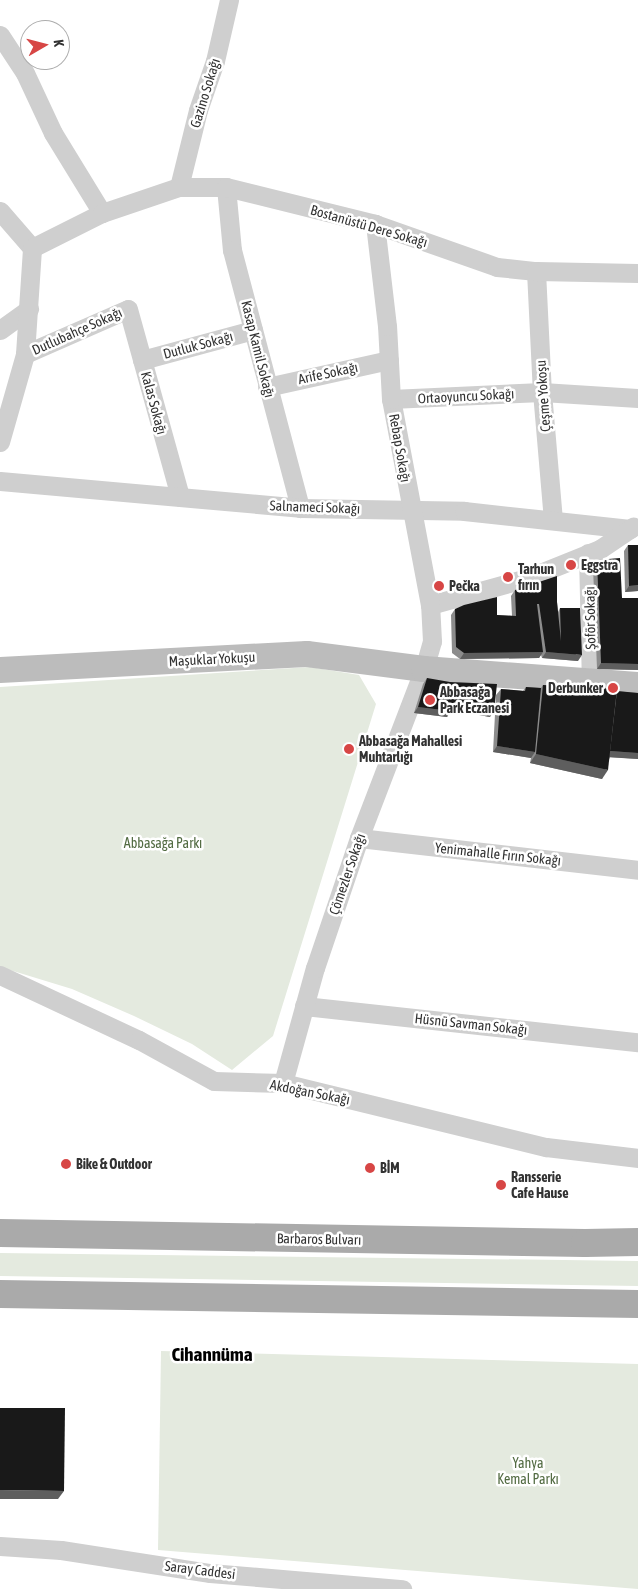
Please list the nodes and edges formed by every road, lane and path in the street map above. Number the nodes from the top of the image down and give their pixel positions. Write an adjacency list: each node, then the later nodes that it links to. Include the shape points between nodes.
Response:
1 (229, 0): 3 (street, Gazino Sokağı)
2 (0, 35): 6 (street, via 25,73 53,134)
3 (179, 187): 4 (street, Bostanüstü Dere Sokağı); 6 (street, Bostanüstü Dere Sokağı)
4 (226, 187): 7 (street, Bostanüstü Dere Sokağı); 14 (street, Kasap Kamil Sokağı, via 232,250)
5 (0, 211): 8 (street)
6 (102, 213): 8 (street, Bostanüstü Dere Sokağı)
7 (375, 224): 9 (street, Bostanüstü Dere Sokağı, via 497,267); 17 (street, Rebap Sokağı)
8 (32, 248): 11 (street)
9 (536, 271): 10 (street, Bostanüstü Dere Sokağı); 19 (street, Çeşme Yokoşu)
10 (638, 273)
11 (29, 309): 13 (street); 15 (street)
12 (128, 309): 15 (street, Dutlubahçe Sokağı); 16 (street, Kalas Sokağı)
13 (0, 330)
14 (253, 330): 16 (street, Dutluk Sokağı); 18 (street, Kasap Kamil Sokağı)
15 (26, 354): 22 (street)
16 (142, 360): 24 (street, Kalas Sokağı)
17 (389, 360): 18 (street, Arife Sokağı); 21 (street, Rebap Sokağı)
18 (267, 387): 25 (street, Kasap Kamil Sokağı)
19 (542, 392): 20 (street, Ortaoyuncu Sokağı); 21 (street, Ortaoyuncu Sokağı); 27 (street, Çeşme Yokoşu)
20 (638, 398)
21 (391, 399): 26 (street, Rebap Sokağı)
22 (0, 442)
23 (0, 482): 24 (street, Salnameci Sokağı)
24 (180, 497): 25 (street, Salnameci Sokağı)
25 (300, 508): 26 (street, Salnameci Sokağı)
26 (410, 509): 27 (street, Salnameci Sokağı); 30 (street, Rebap Sokağı)
27 (553, 520): 28 (street, Salnameci Sokağı)
28 (634, 526): 29 (street, via 600,549)
29 (588, 553): 30 (street, via 530,577); 33 (street, Şoför Sokağı)
30 (430, 605): 31 (street, Rebap Sokağı, via 432,640)
31 (424, 669): 32 (street, Maşuklar Yokuşu, via 307,654); 33 (street, Maşuklar Yokuşu); 35 (street, Çömezler Sokağı)
32 (0, 670)
33 (592, 682): 34 (street, Maşuklar Yokuşu)
34 (638, 685)
35 (359, 838): 36 (street, Yenimahalle Fırın Sokağı); 38 (street, Çömezler Sokağı)
36 (638, 870)
37 (0, 975): 40 (street, Akdoğan Sokağı, via 139,1040 214,1081)
38 (304, 1006): 39 (street, Hüsnü Savman Sokağı); 40 (street, Çömezler Sokağı)
39 (638, 1042)
40 (283, 1083): 41 (street, Akdoğan Sokağı, via 546,1147)
41 (638, 1158)
42 (0, 1232): 43 (main road, Barbaros Bulvarı, via 585,1244)
43 (638, 1242)
44 (0, 1294): 45 (main road)
45 (638, 1304)
46 (0, 1546): 47 (street, Saray Caddesi, via 61,1550 210,1573)
47 (402, 1589)

